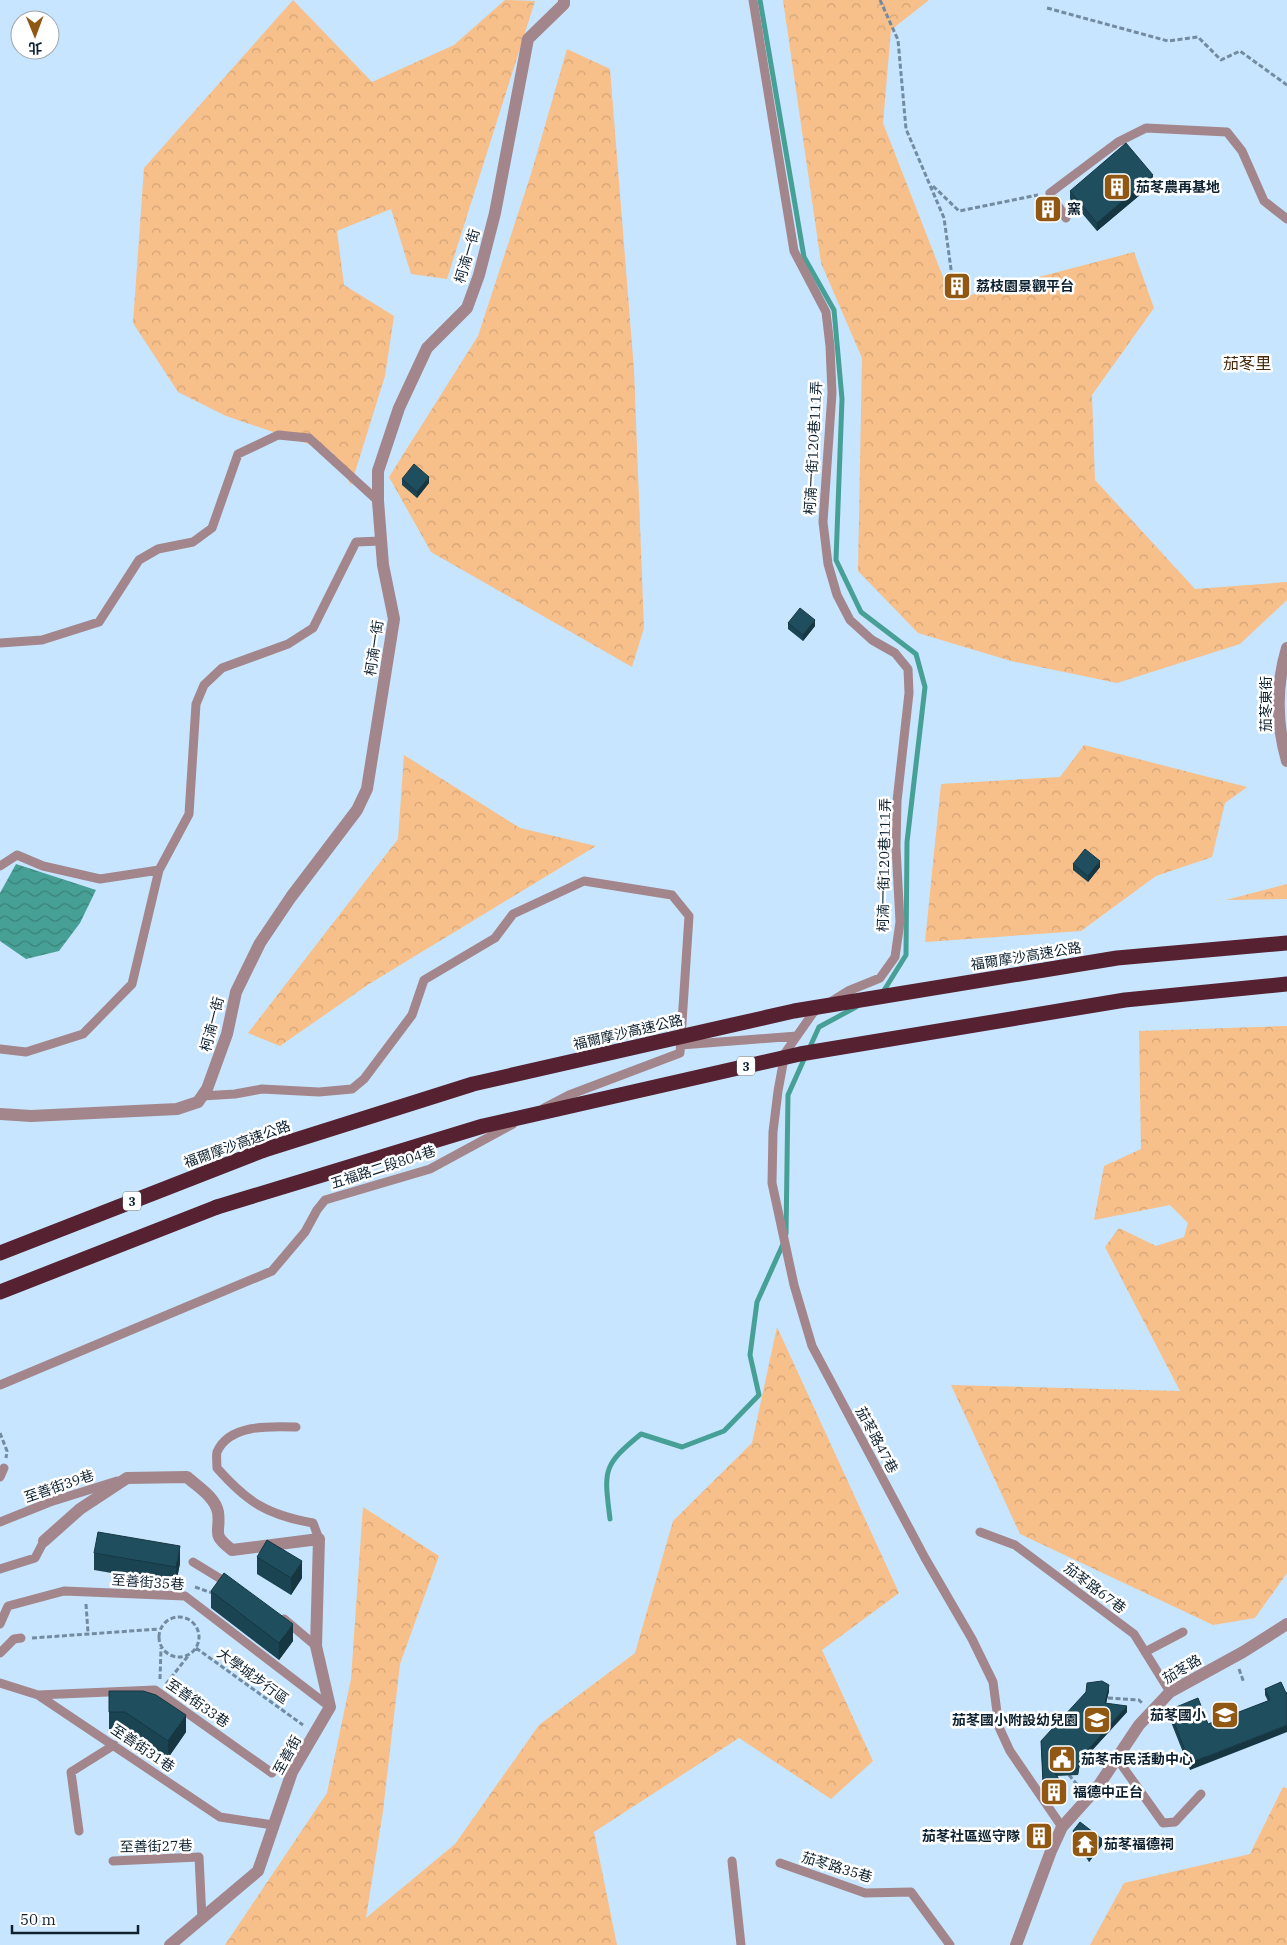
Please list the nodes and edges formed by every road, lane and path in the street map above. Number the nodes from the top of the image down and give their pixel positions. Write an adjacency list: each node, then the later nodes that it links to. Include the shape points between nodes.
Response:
1 (564, 0): 11 (street, 柯湳一街, via 564,4 528,39 499,194 479,275 467,308 427,348 399,408 378,471)
2 (753, 0): 20 (lane, 柯湳一街120巷111弄, via 794,251 826,312 832,393 822,522 828,564 837,595 850,620 872,640 895,653 908,669 909,693 896,847 900,922 894,957 880,978 848,991 813,1013)
3 (880, 0): 6 (path, via 898,40 906,129)
4 (1047, 8): 5 (path, via 1168,42 1198,37 1221,60 1240,51)
5 (1287, 84)
6 (931, 184): 7 (path, via 959,211); 10 (path, via 944,218)
7 (1050, 193): 8 (lane); 9 (lane, via 1118,142 1146,128 1227,132 1242,151 1264,201)
8 (1066, 218)
9 (1287, 219)
10 (954, 292)
11 (378, 500): 12 (street, 柯湳一街); 13 (lane, via 310,438 278,435 238,454 212,528 193,542 158,549 139,560 99,622 42,640)
12 (381, 541): 17 (lane, via 356,542 313,628 288,644 222,668 204,685 196,704 188,814); 23 (street, 柯湳一街, via 394,619 367,789 357,810 260,943 236,992 227,1034)
13 (0, 643)
14 (1287, 648): 15 (street, 茄苳東街, via 1278,711)
15 (1287, 761)
16 (0, 866): 17 (lane, via 16,855 43,866 100,879)
17 (159, 870): 22 (lane, via 132,984 83,1034 26,1052)
18 (1287, 943): 25 (highway, 福爾摩沙高速公路 / 3, bridge, via 1117,958 794,1011 473,1084 264,1150)
19 (1287, 984): 26 (highway, 3, bridge, via 1124,1000 800,1054 483,1126 217,1207)
20 (797, 1036): 21 (lane); 71 (lane, 茄苳路47巷, via 785,1053 778,1091 772,1183 794,1285 812,1346 993,1682 999,1728 1010,1751)
21 (681, 1045): 23 (lane, via 689,916 672,895 584,881 513,914 495,938 424,980 412,1015 364,1079 352,1089 319,1092 262,1088); 27 (lane, 五福路二段804巷, via 680,1053 569,1095 430,1169 325,1200 305,1232 272,1271)
22 (0, 1049)
23 (202, 1096): 24 (street, via 198,1102 177,1109 30,1116)
24 (0, 1114)
25 (0, 1253)
26 (0, 1292)
27 (0, 1385)
28 (296, 1427): 35 (lane, via 266,1426 232,1435 217,1452 216,1468 240,1494 258,1506 288,1519 313,1523)
29 (0, 1433): 30 (path, via 7,1451)
30 (4, 1468): 31 (lane)
31 (0, 1477)
32 (127, 1478): 33 (lane, 至善街39巷, via 50,1502); 35 (street, via 187,1478 210,1497 218,1512 216,1529 220,1540 232,1550); 36 (street, via 80,1509)
33 (0, 1522)
34 (980, 1532): 53 (lane, 茄苳路67巷, via 1015,1545 1134,1634)
35 (319, 1539): 50 (street)
36 (44, 1541): 38 (lane, via 35,1558)
37 (193, 1562): 41 (lane)
38 (0, 1569)
39 (219, 1588): 42 (path, via 216,1595 187,1584)
40 (85, 1591): 42 (lane, 至善街35巷); 44 (lane, 至善街35巷, via 64,1591 8,1606); 48 (path)
41 (241, 1592)
42 (185, 1596): 61 (lane, 至善街35巷)
43 (273, 1612): 50 (lane)
44 (0, 1624)
45 (1287, 1624): 58 (street, 茄苳路, via 1244,1652)
46 (159, 1629): 48 (path); 51 (path); 52 (path, via 170,1618 189,1619 198,1629)
47 (1183, 1632): 53 (lane)
48 (88, 1633): 49 (path)
49 (22, 1638): 54 (lane, via 14,1639)
50 (316, 1646): 61 (street)
51 (161, 1647): 55 (path, via 172,1656); 57 (path)
52 (196, 1648): 55 (path); 63 (path, 大學城步行區)
53 (1145, 1652): 58 (lane, 茄苳路67巷)
54 (0, 1653)
55 (189, 1654): 57 (path)
56 (0, 1683): 59 (lane, 至善街31巷)
57 (159, 1692): 59 (lane, 至善街33巷); 66 (lane, 至善街33巷)
58 (1170, 1692): 62 (street, 茄苳路)
59 (38, 1695): 64 (lane, 至善街31巷)
60 (1108, 1698): 62 (path, via 1139,1700)
61 (330, 1708): 70 (street, 至善街, via 292,1772)
62 (1153, 1710): 65 (street, 茄苳路, via 1139,1725)
63 (298, 1721)
64 (114, 1745): 70 (lane, 至善街31巷, via 220,1817); 72 (lane, via 71,1772)
65 (1118, 1760): 69 (lane, via 1163,1823 1175,1822); 71 (street, 茄苳路)
66 (272, 1773)
67 (1069, 1775): 68 (path)
68 (1079, 1787)
69 (1201, 1794)
70 (273, 1825): 76 (street, 至善街, via 258,1871)
71 (1062, 1827): 80 (street, 茄苳路)
72 (79, 1831)
73 (732, 1860): 78 (lane)
74 (113, 1861): 76 (lane, 至善街27巷, via 199,1857)
75 (780, 1863): 79 (lane, 茄苳路35巷, via 865,1894 911,1892)
76 (202, 1919): 77 (street, 至善街)
77 (170, 1945)
78 (741, 1945)
79 (950, 1945)
80 (1016, 1945)

